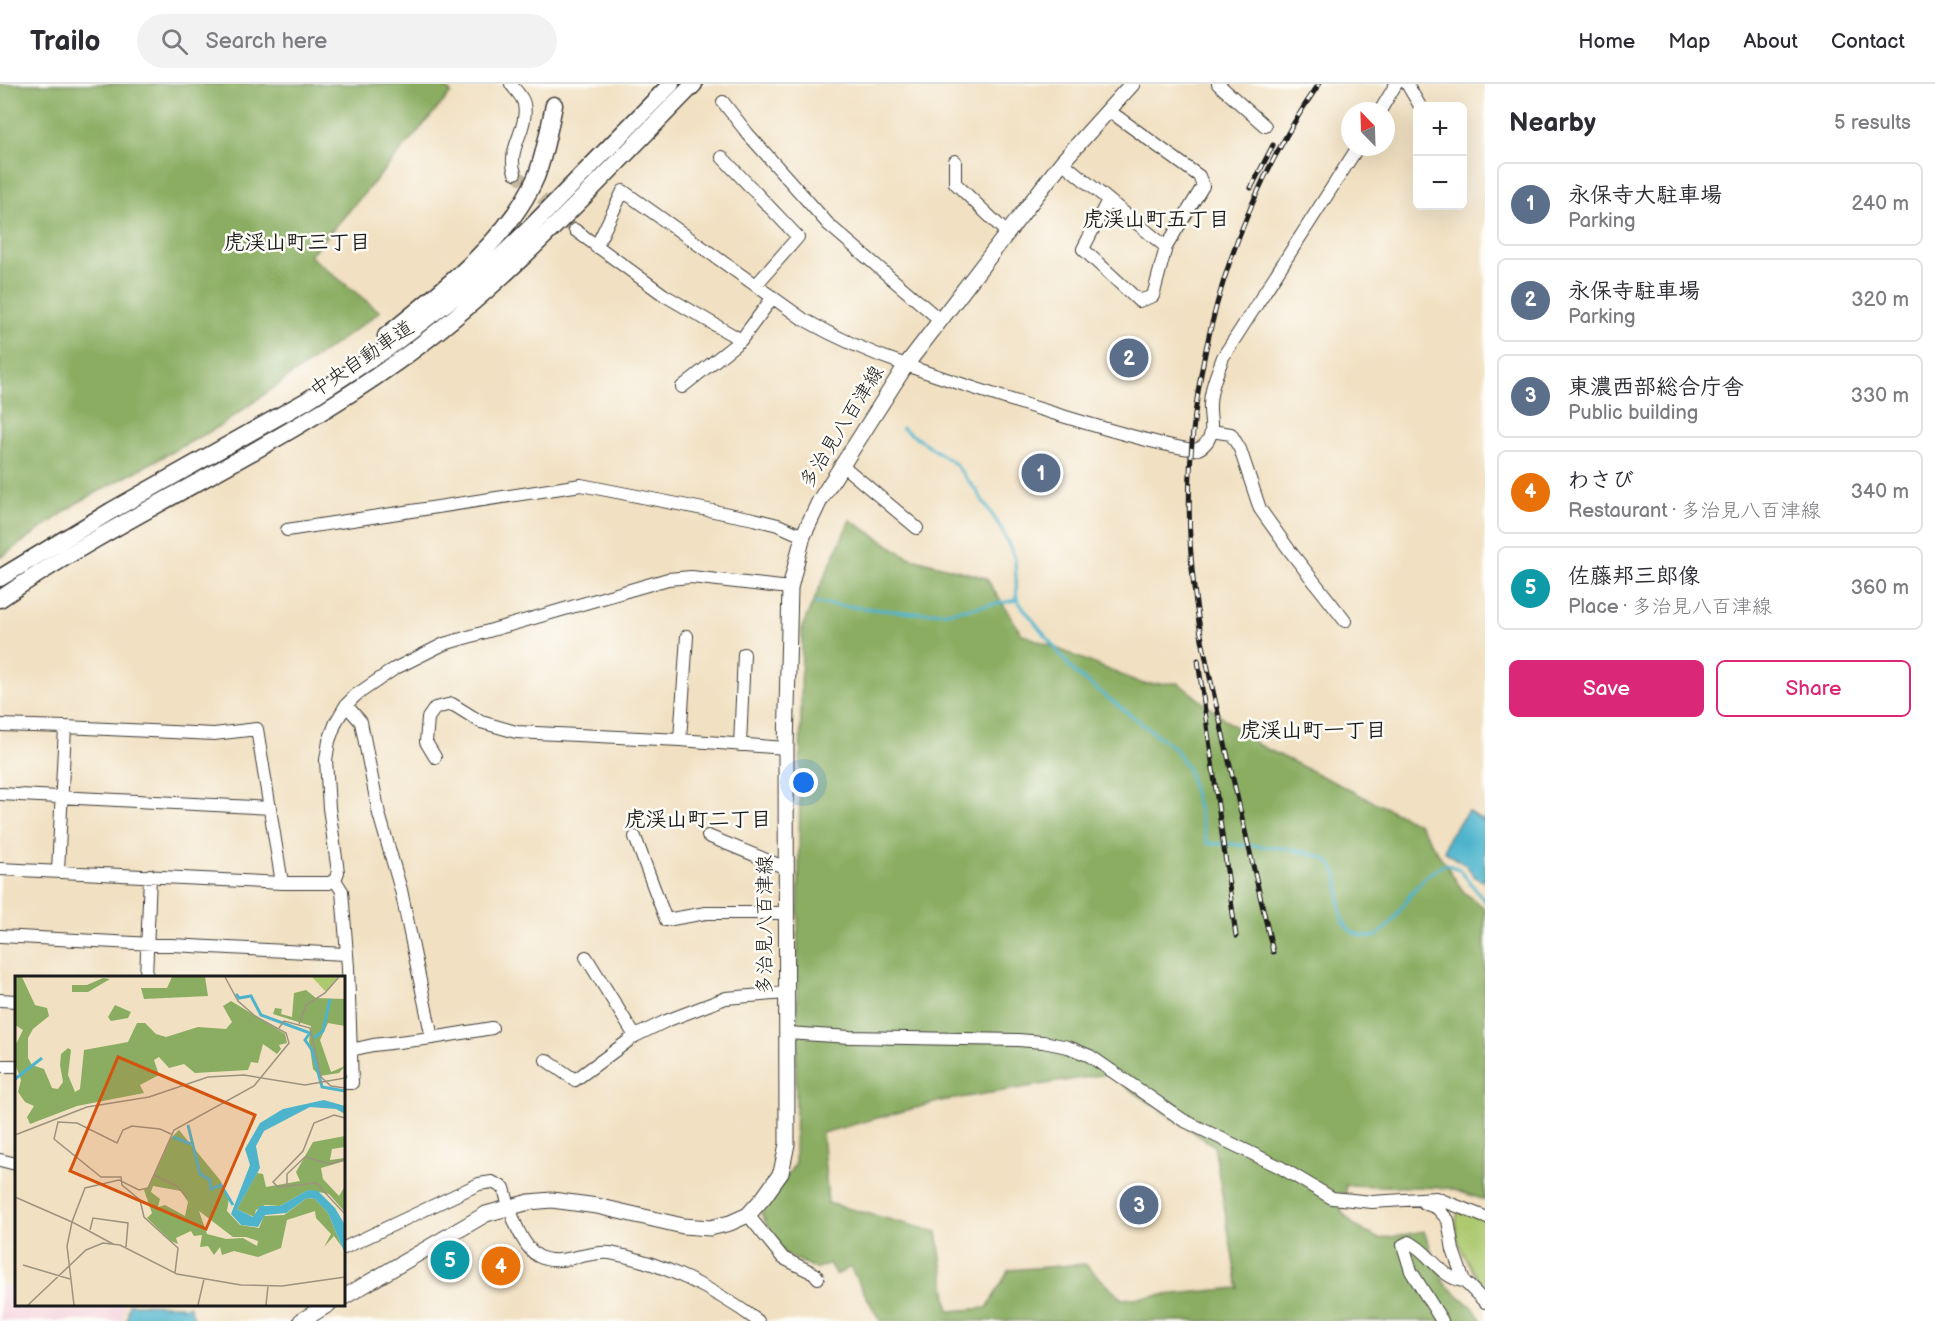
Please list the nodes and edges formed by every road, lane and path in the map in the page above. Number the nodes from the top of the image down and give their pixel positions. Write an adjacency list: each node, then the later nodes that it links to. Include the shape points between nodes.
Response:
1 (511, 84): 18 (street, via 524,103 524,124 511,161)
2 (671, 84): 31 (highway, 中央自動車道, via 530,228 461,292 349,375)
3 (694, 84): 38 (highway, 中央自動車道, via 541,242 437,332 316,416 119,526)
4 (1132, 84): 12 (main road, 多治見八百津線)
5 (1218, 84): 13 (street)
6 (1396, 84): 9 (street)
7 (1407, 84): 10 (street)
8 (723, 102): 26 (street, via 829,225)
9 (1385, 102)
10 (1418, 102)
11 (554, 105): 31 (highway, via 536,176 505,229 451,281 374,345)
12 (1108, 110): 17 (main road, 多治見八百津線); 23 (street, via 1199,176 1203,186)
13 (1266, 126)
14 (1352, 156): 30 (street, via 1223,357 1209,407)
15 (722, 157): 24 (street, via 798,237)
16 (955, 161): 21 (street, via 955,183)
17 (1062, 162): 19 (street); 21 (main road, 多治見八百津線)
18 (515, 173)
19 (1108, 200): 23 (street); 23 (street, via 1083,249 1139,301 1153,296)
20 (575, 230): 22 (street)
21 (1008, 234): 26 (main road, 多治見八百津線)
22 (596, 247): 24 (street, via 623,191); 27 (street, via 664,295)
23 (1166, 248)
24 (756, 285): 25 (street)
25 (773, 297): 27 (street); 28 (street, via 831,335)
26 (940, 320): 28 (main road, 多治見八百津線)
27 (741, 340): 29 (street)
28 (906, 365): 30 (street, via 1131,436 1185,449 1197,449 1208,442); 32 (main road, 多治見八百津線)
29 (682, 387)
30 (1211, 431): 39 (street, via 1231,434 1260,509)
31 (238, 440): 36 (highway, 中央自動車道)
32 (842, 465): 33 (street); 35 (main road, 多治見八百津線)
33 (917, 528)
34 (287, 530): 35 (street, via 581,484 770,523)
35 (803, 536): 37 (main road, 多治見八百津線)
36 (0, 578)
37 (790, 588): 42 (street, via 691,577 668,579 444,644 394,669); 47 (main road, 多治見八百津線)
38 (0, 599)
39 (1345, 621)
40 (687, 636): 45 (street)
41 (744, 654): 46 (street)
42 (346, 705): 58 (street, via 329,741 326,760 338,872); 73 (street, via 361,722)
43 (0, 724): 44 (street)
44 (66, 727): 50 (street); 51 (street, via 214,734 257,729)
45 (680, 740): 46 (street); 48 (street, via 516,732 481,722 452,704 435,708 428,718 426,742)
46 (740, 745): 47 (street)
47 (786, 748): 54 (main road, 多治見八百津線)
48 (435, 757)
49 (0, 794): 50 (street)
50 (61, 797): 51 (street); 56 (street)
51 (271, 808): 59 (street)
52 (708, 836): 54 (street)
53 (635, 837): 60 (street, via 666,920 706,913)
54 (786, 867): 60 (main road, 多治見八百津線)
55 (0, 869): 56 (street)
56 (57, 871): 57 (street)
57 (150, 875): 59 (street); 62 (street)
58 (335, 880): 59 (street); 63 (street, via 342,891)
59 (282, 883)
60 (786, 913): 66 (main road, 多治見八百津線)
61 (0, 936): 62 (street)
62 (148, 944): 63 (street); 65 (street)
63 (345, 954): 69 (street)
64 (586, 957): 72 (street)
65 (146, 976)
66 (786, 993): 71 (main road, 多治見八百津線); 72 (street, via 726,998)
67 (0, 1000): 68 (street)
68 (15, 1001)
69 (347, 1018): 74 (street)
70 (492, 1028): 73 (street)
71 (787, 1033): 79 (street, via 1018,1040 1059,1045 1090,1056 1183,1120 1280,1167 1332,1198 1372,1202); 82 (main road, 多治見八百津線, via 787,1144 781,1173)
72 (635, 1036): 75 (street, via 575,1080)
73 (432, 1038): 74 (street)
74 (351, 1050): 76 (street, via 352,1083)
75 (546, 1060)
76 (345, 1083)
77 (0, 1160): 78 (street)
78 (15, 1164)
79 (1414, 1200): 80 (street, via 1436,1198); 84 (street, via 1437,1208)
80 (1461, 1207): 83 (street); 84 (street, via 1453,1209)
81 (509, 1208): 82 (main road, 多治見八百津線, via 552,1200 710,1228); 85 (street, via 504,1188 492,1182 479,1184); 88 (main road, 多治見八百津線, via 486,1214); 92 (street, via 526,1246 545,1259 609,1253 649,1264 690,1279)
82 (748, 1215): 86 (street, via 783,1258)
83 (1485, 1217)
84 (1448, 1220): 87 (street)
85 (345, 1248)
86 (818, 1278)
87 (1464, 1281): 89 (street); 93 (street, via 1452,1279 1417,1246 1409,1242 1403,1245 1412,1271)
88 (345, 1296)
89 (1485, 1302)
90 (328, 1306): 91 (main road)
91 (301, 1321)
92 (758, 1321)
93 (1442, 1321)

